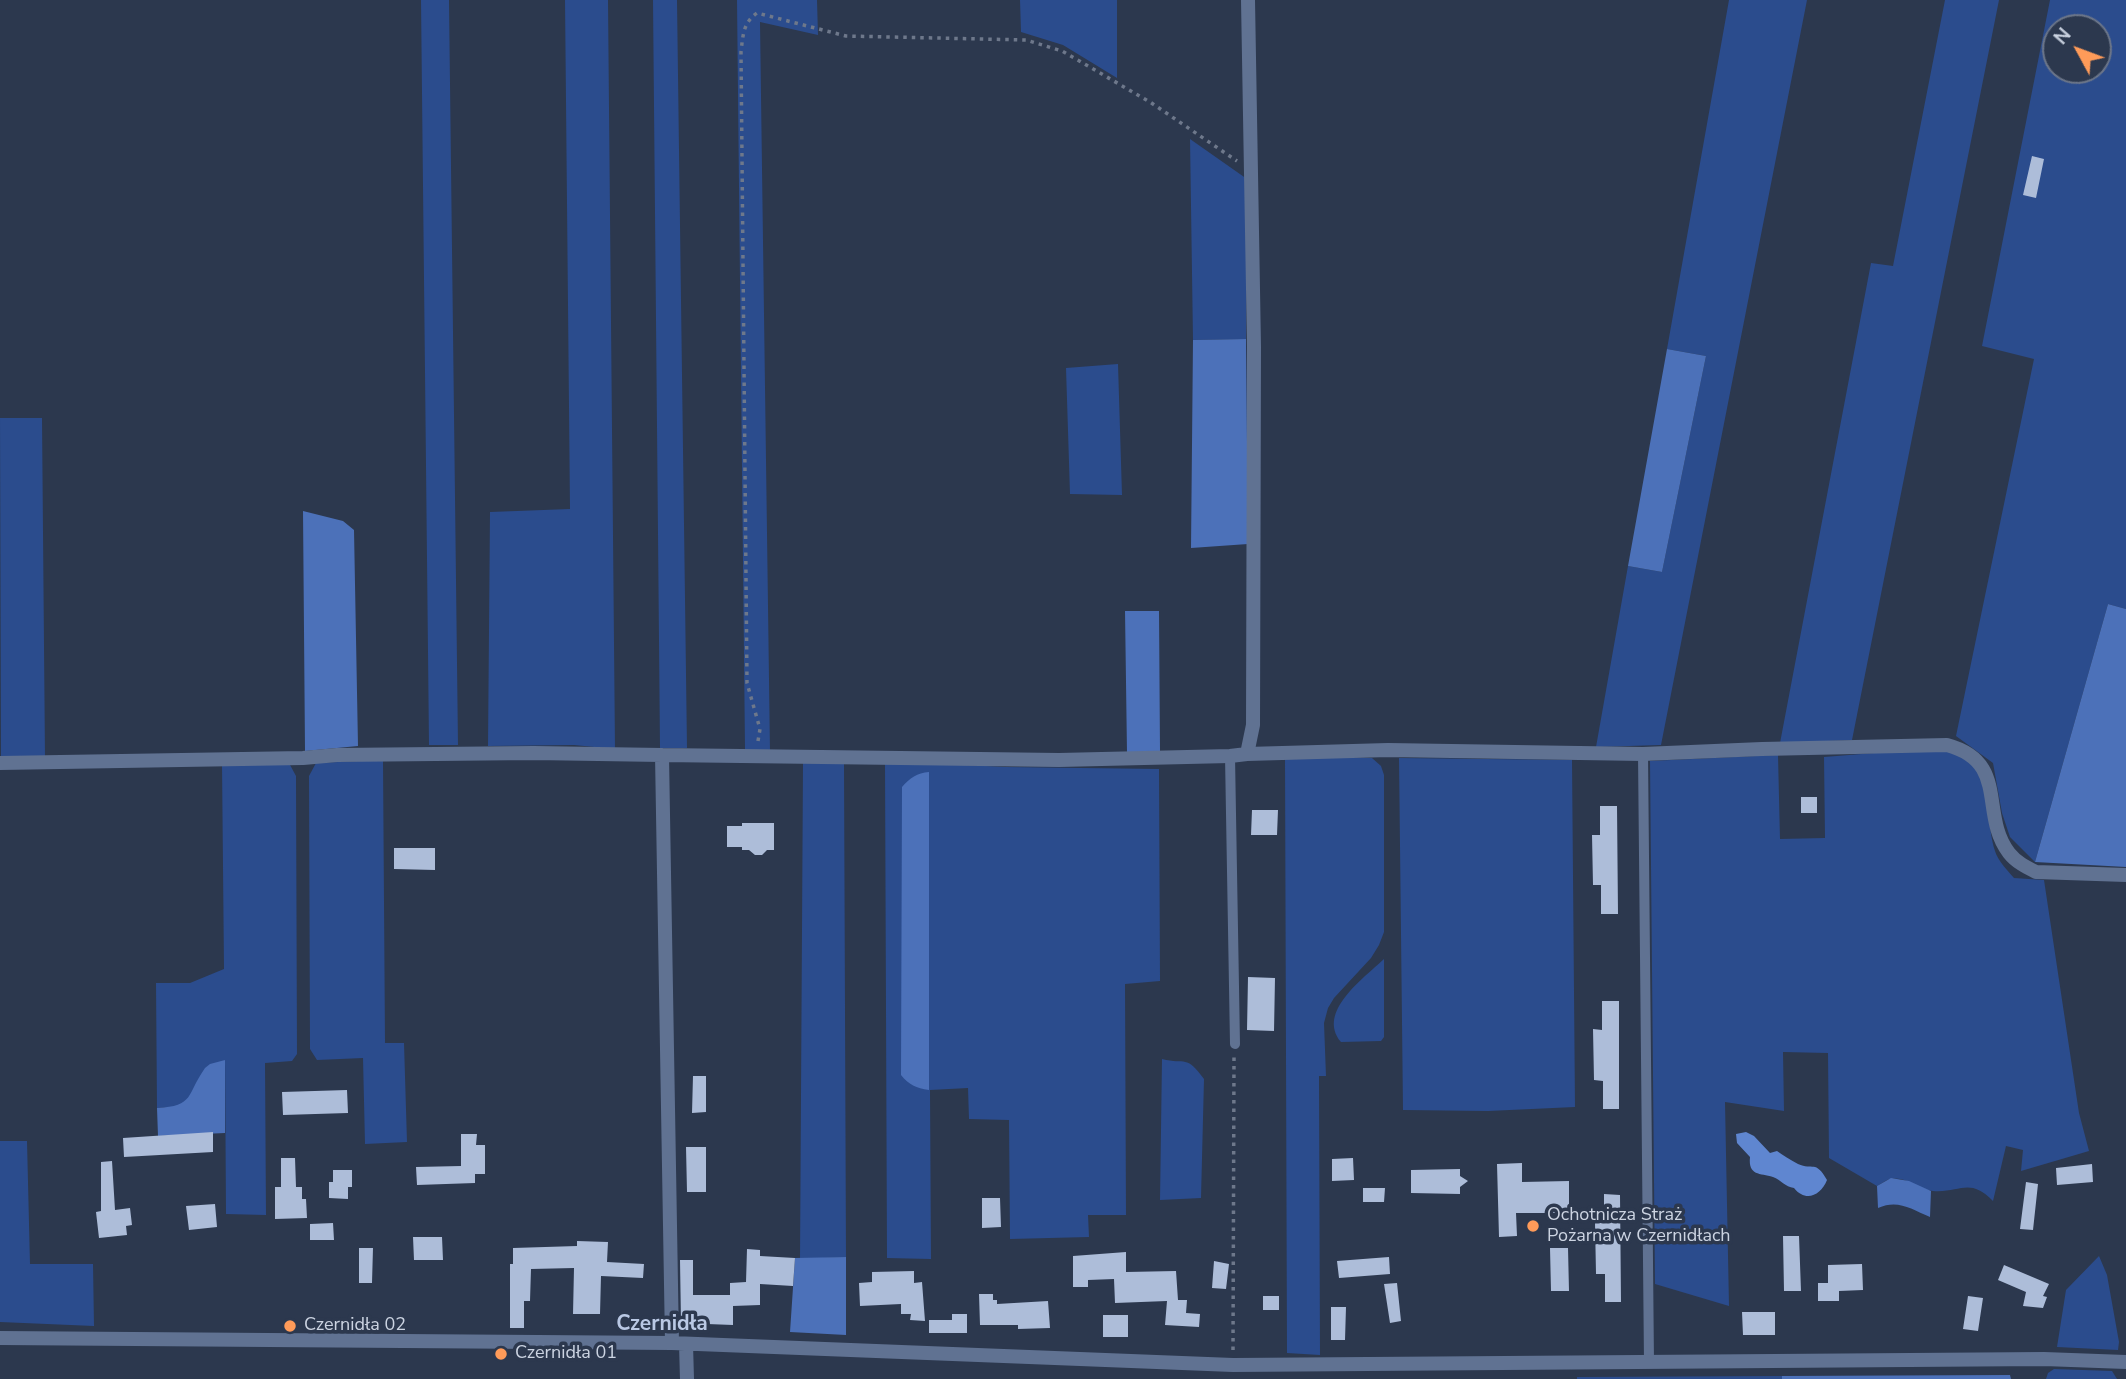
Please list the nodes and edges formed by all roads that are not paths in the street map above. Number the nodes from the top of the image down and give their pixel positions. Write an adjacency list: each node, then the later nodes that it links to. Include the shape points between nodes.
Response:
1 (1248, 0): 2 (street, via 1254,347 1253,725)
2 (1247, 754): 3 (street, via 1388,750); 5 (street)
3 (1643, 754): 7 (street, via 1947,745 1962,749 1984,770 1997,828 2009,852 2023,866 2036,872); 11 (lane)
4 (662, 755): 5 (street, via 1045,760); 6 (street, via 363,755); 10 (street)
5 (1230, 756): 8 (lane)
6 (0, 763)
7 (2126, 875)
8 (1235, 1044)
9 (0, 1338): 10 (street)
10 (679, 1344): 11 (street, via 1233,1365); 13 (street)
11 (1649, 1362): 12 (street)
12 (2126, 1362)
13 (687, 1379)

